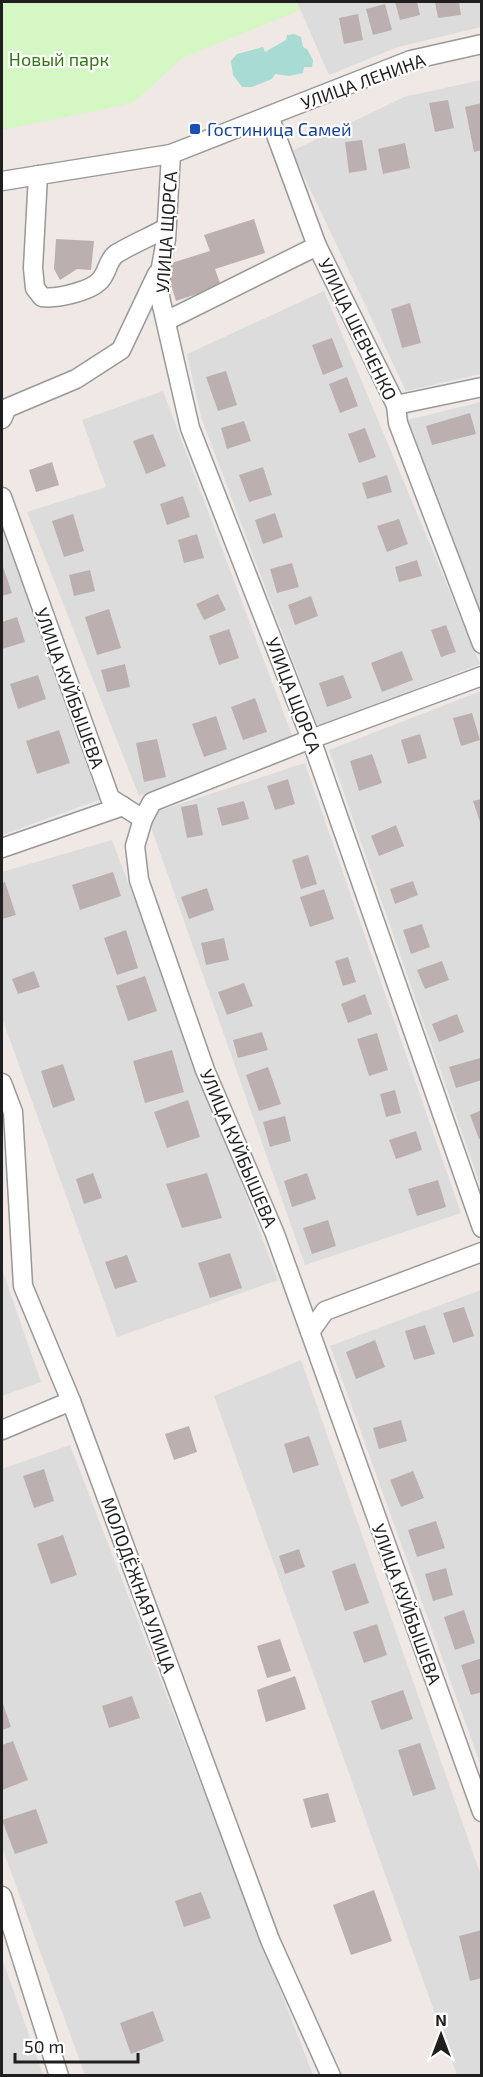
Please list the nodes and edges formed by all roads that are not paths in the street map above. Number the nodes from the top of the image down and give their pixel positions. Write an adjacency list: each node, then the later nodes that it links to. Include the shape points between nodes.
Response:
1 (482, 44): 2 (street, УЛИЦА ЛЕНИНА, via 411,60)
2 (269, 116): 3 (street, УЛИЦА ЛЕНИНА); 7 (street, УЛИЦА ШЕВЧЕНКО)
3 (171, 154): 4 (street, УЛИЦА ЛЕНИНА); 6 (street, УЛИЦА ЩОРСА)
4 (38, 175): 5 (street, УЛИЦА ЛЕНИНА); 6 (street, via 33,268 35,288 42,297 55,299 94,286 114,255)
5 (2, 181)
6 (166, 228): 8 (street, УЛИЦА ЩОРСА)
7 (317, 246): 9 (street); 11 (street, УЛИЦА ШЕВЧЕНКО)
8 (161, 267): 9 (street, УЛИЦА ЩОРСА, via 160,297); 12 (street, via 121,350 76,379 7,408)
9 (166, 321): 16 (street, УЛИЦА ЩОРСА, via 190,428)
10 (482, 387): 11 (street)
11 (396, 405): 14 (street, УЛИЦА ШЕВЧЕНКО, via 398,423)
12 (2, 419)
13 (2, 497): 17 (street, УЛИЦА КУЙБЫШЕВА, via 110,798)
14 (482, 644)
15 (482, 676): 16 (street)
16 (311, 739): 18 (street, via 152,802); 21 (street, УЛИЦА ЩОРСА)
17 (123, 806): 18 (street, УЛИЦА КУЙБЫШЕВА); 19 (street)
18 (143, 819): 23 (street, УЛИЦА КУЙБЫШЕВА, via 135,846 139,880 205,1070 275,1234)
19 (2, 848)
20 (2, 1083): 24 (street, МОЛОДЁЖНАЯ УЛИЦА, via 13,1112 23,1286)
21 (482, 1228)
22 (482, 1252): 23 (street, via 325,1311)
23 (310, 1332): 26 (street, УЛИЦА КУЙБЫШЕВА)
24 (71, 1401): 25 (street); 29 (street, МОЛОДЁЖНАЯ УЛИЦА, via 270,1940)
25 (2, 1430)
26 (482, 1812)
27 (2, 1896): 28 (street)
28 (59, 2076)
29 (331, 2076)

